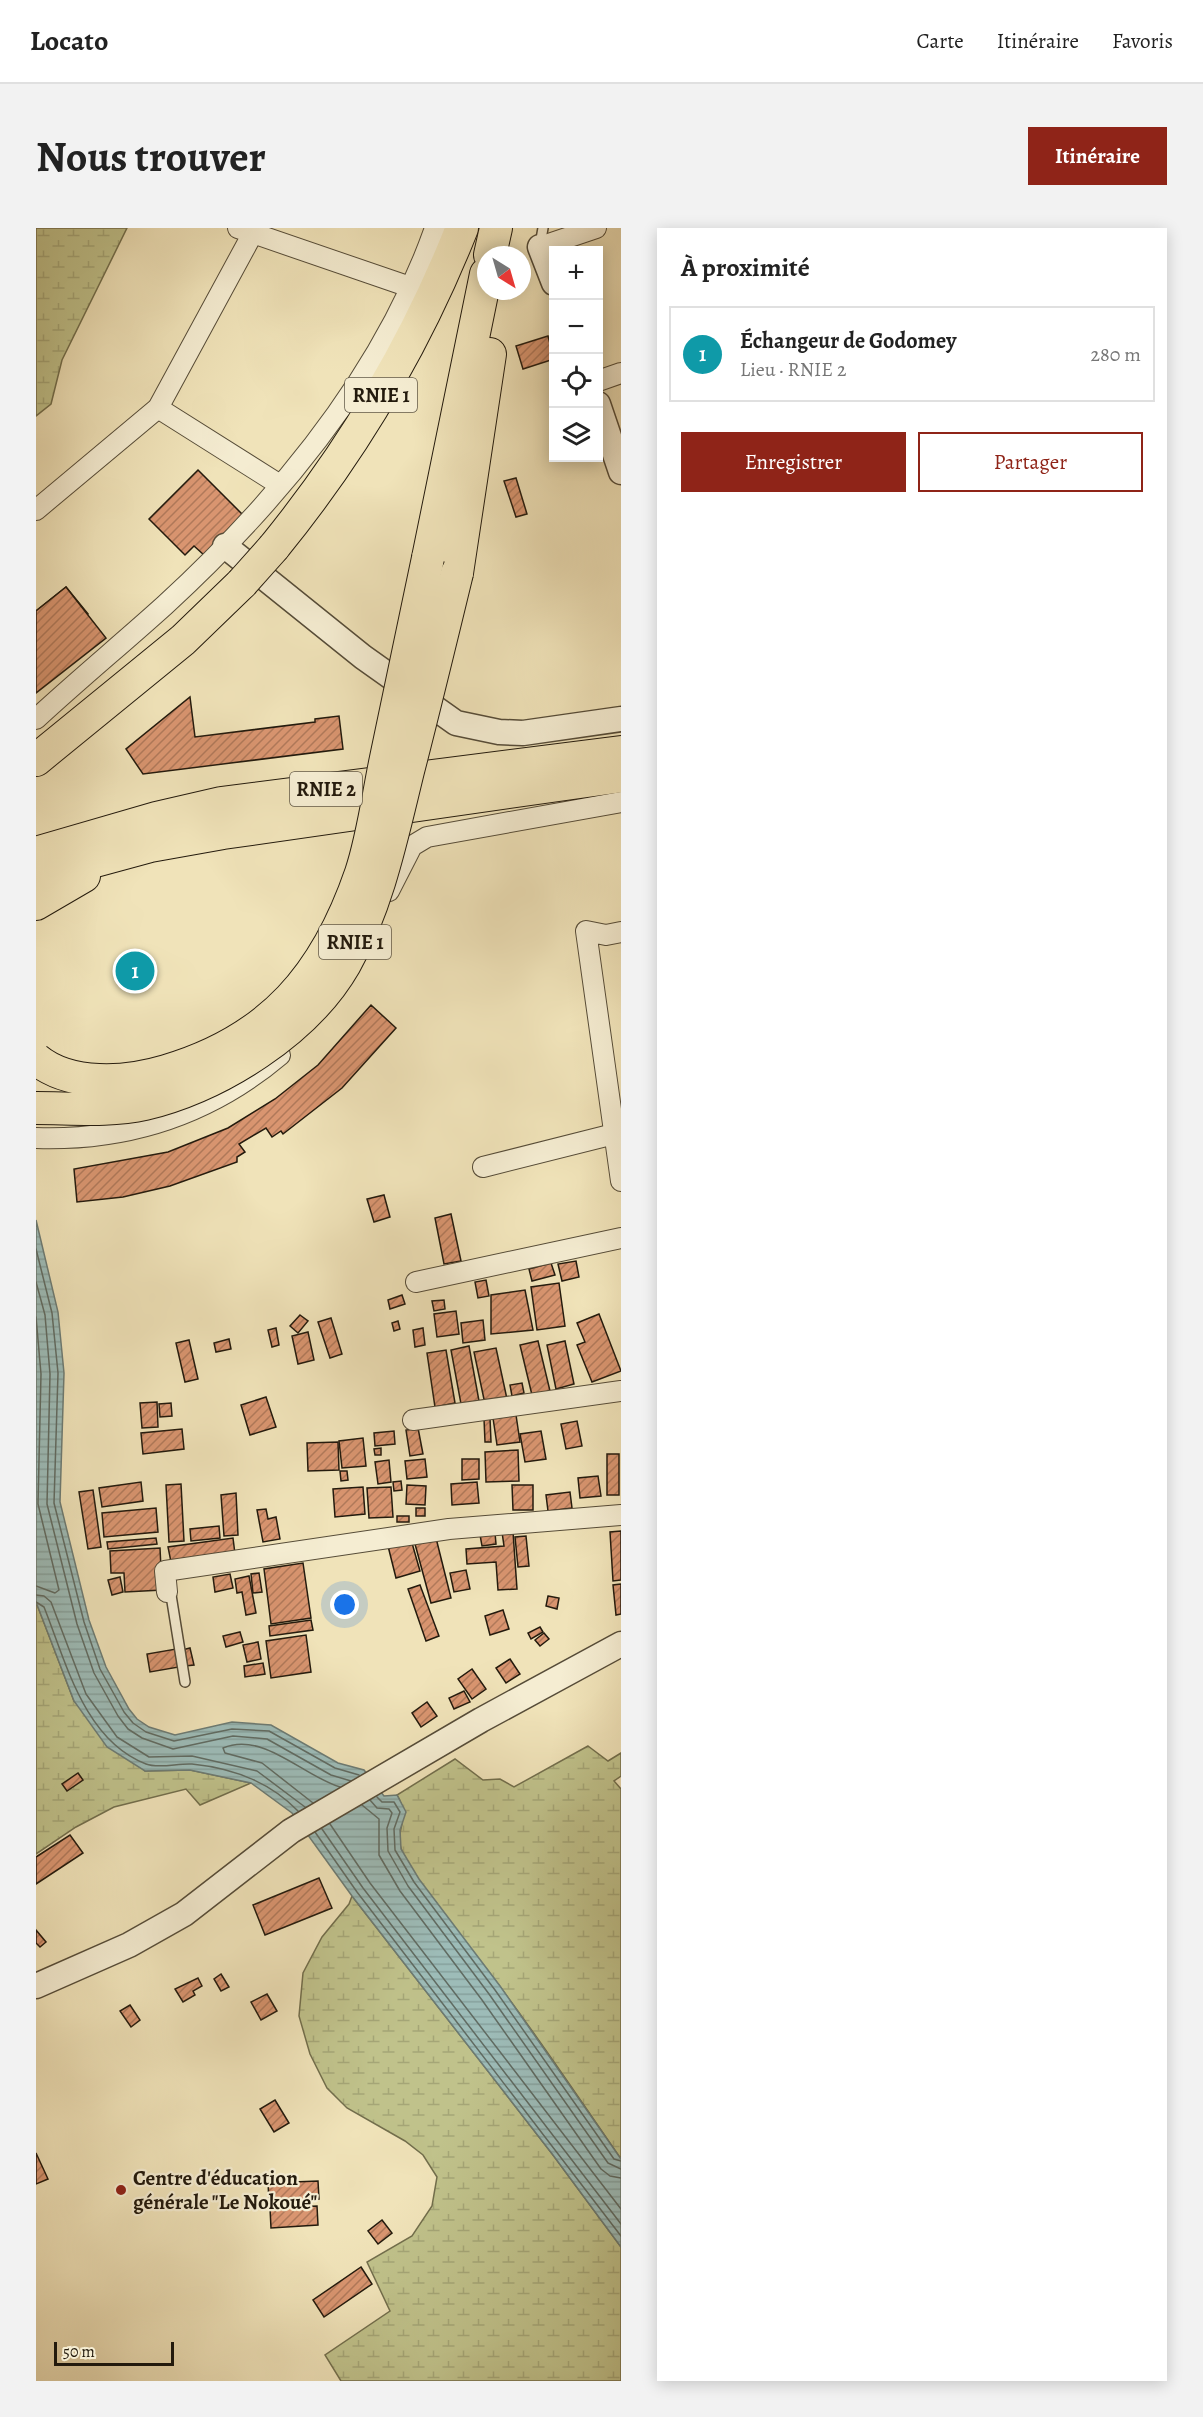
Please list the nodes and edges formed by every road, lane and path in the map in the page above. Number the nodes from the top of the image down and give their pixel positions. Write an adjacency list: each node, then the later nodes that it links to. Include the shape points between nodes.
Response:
1 (435, 228): 11 (street)
2 (462, 228): 25 (highway, RNIE 1, bridge, via 438,287 385,389 332,473 274,547 183,640)
3 (496, 228): 8 (highway)
4 (513, 228): 9 (highway)
5 (596, 228): 7 (street)
6 (245, 230): 11 (street); 16 (street)
7 (541, 238): 10 (street)
8 (492, 246)
9 (509, 246)
10 (549, 266)
11 (410, 287): 19 (street, via 354,391)
12 (481, 300): 33 (highway, bridge, via 362,872 330,944 294,997 271,1018 216,1052 183,1066 150,1076 112,1080 65,1076)
13 (499, 300): 34 (highway, RNIE 1, bridge, via 457,573 381,875 344,966 299,1021 239,1065 207,1082 144,1104)
14 (621, 373): 15 (street)
15 (603, 379)
16 (158, 408): 19 (street); 20 (street)
17 (599, 408): 18 (street)
18 (621, 472)
19 (280, 485): 21 (street)
20 (36, 510)
21 (225, 546): 22 (street, via 363,657 456,723 523,733); 23 (street)
22 (621, 718)
23 (36, 719)
24 (621, 752): 29 (highway, RNIE 2 / RNIE 2, via 221,803)
25 (36, 760)
26 (621, 776): 28 (highway, RNIE 2 / RNIE 2)
27 (621, 802): 36 (street, via 427,837 412,846 394,879 374,935 357,967 327,1009 278,1057 215,1099 146,1126 106,1136)
28 (150, 846): 30 (highway, RNIE 2 / RNIE 2); 31 (highway, via 73,881)
29 (36, 853)
30 (36, 877)
31 (36, 904)
32 (621, 932): 35 (street, via 606,935 586,931)
33 (36, 1059)
34 (36, 1108)
35 (614, 1134): 37 (street); 38 (street)
36 (36, 1138)
37 (483, 1167)
38 (621, 1181)
39 (621, 1238): 40 (street)
40 (416, 1282)
41 (621, 1391): 42 (street)
42 (413, 1420)
43 (621, 1515): 44 (street, via 449,1529)
44 (167, 1572): 45 (street); 47 (lane)
45 (167, 1592)
46 (621, 1644): 48 (street, via 291,1831 184,1914 129,1945)
47 (185, 1682)
48 (36, 1986)

